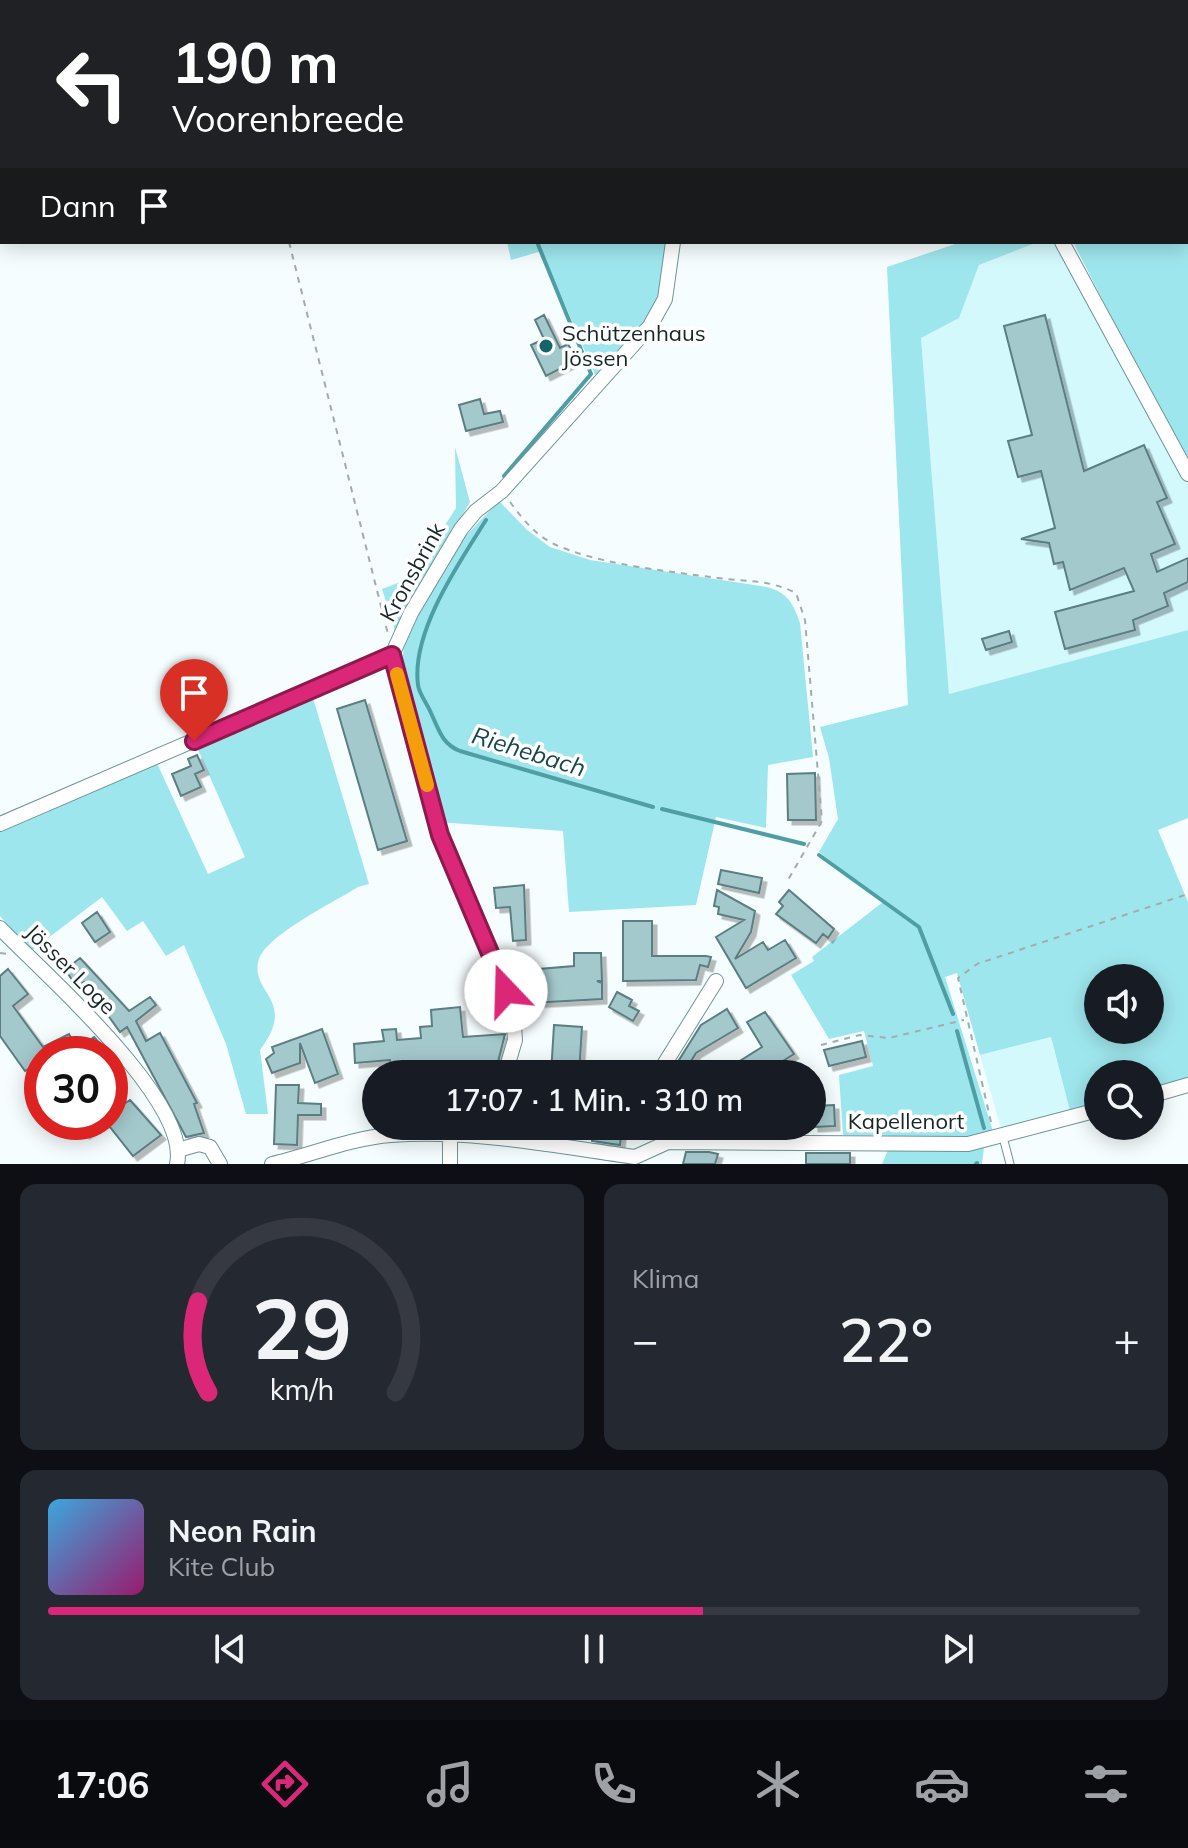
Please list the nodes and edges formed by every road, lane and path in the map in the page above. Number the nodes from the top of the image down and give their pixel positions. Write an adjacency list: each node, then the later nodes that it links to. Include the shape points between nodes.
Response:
1 (289, 244): 6 (path)
2 (673, 244): 5 (street, Kronsbrink, via 665,299 650,326)
3 (1063, 244): 4 (street)
4 (1188, 474)
5 (502, 491): 6 (street, Kronsbrink, via 461,529); 8 (path, via 526,524 552,543 721,579 773,582 796,593 805,620 822,821)
6 (392, 655): 7 (street); 14 (street, Kronsbrink, via 440,835 513,1012 515,1040)
7 (0, 824)
8 (788, 880)
9 (1188, 894): 12 (path, via 977,964 956,985)
10 (0, 928): 25 (street, Jösser Loge, via 133,1067 172,1129)
11 (716, 981): 15 (street)
12 (965, 1020): 13 (path, via 889,1038 860,1035); 19 (path)
13 (821, 1045)
14 (509, 1060)
15 (667, 1060)
16 (1188, 1085): 17 (street)
17 (1164, 1092)
18 (1084, 1114): 19 (street, Kapellenort)
19 (999, 1138): 24 (street, Kapellenort, via 968,1144); 30 (lane)
20 (362, 1139): 28 (street)
21 (450, 1140): 29 (street)
22 (533, 1140): 26 (street)
23 (662, 1140): 24 (street)
24 (663, 1144): 26 (street, Kapellenort)
25 (178, 1157): 27 (street, via 199,1144 210,1147)
26 (636, 1160)
27 (220, 1164)
28 (272, 1164)
29 (450, 1164)
30 (1010, 1164)

